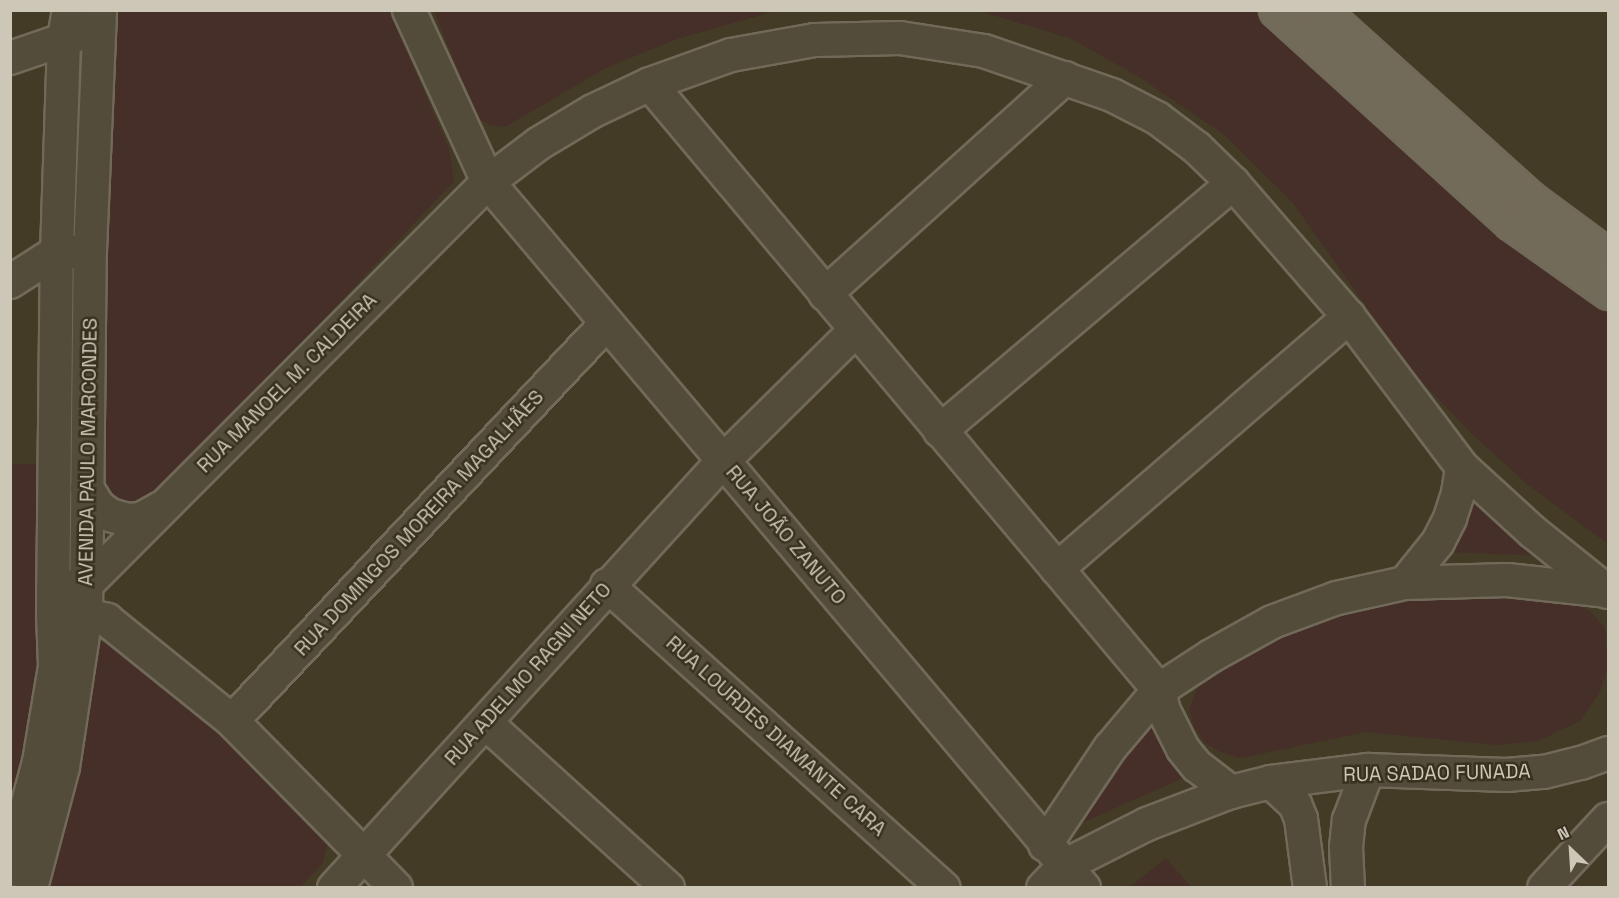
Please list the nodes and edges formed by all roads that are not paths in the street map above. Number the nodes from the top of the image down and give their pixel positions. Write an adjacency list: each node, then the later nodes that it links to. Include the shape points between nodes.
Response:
1 (409, 10): 9 (street, RUA JOÃO ZANUTO)
2 (1276, 10): 15 (main road, via 1511,223)
3 (1321, 10): 13 (main road, via 1531,199)
4 (99, 20): 5 (street); 11 (street, AVENIDA PAULO MARCONDES)
5 (66, 24): 6 (street); 12 (street, AVENIDA PAULO MARCONDES)
6 (10, 58)
7 (1065, 78): 8 (street, RUA MANOEL M. CALDEIRA, via 984,51 900,38 814,39 730,55); 10 (street, RUA MANOEL M. CALDEIRA, via 1112,95 1157,118 1197,148); 16 (street)
8 (650, 84): 9 (street, RUA MANOEL M. CALDEIRA, via 593,111 538,144); 16 (street)
9 (488, 182): 18 (street, RUA JOÃO ZANUTO); 24 (street, RUA MANOEL M. CALDEIRA)
10 (1233, 183): 17 (street, RUA MANOEL M. CALDEIRA); 20 (street)
11 (90, 251): 12 (street); 23 (street, AVENIDA PAULO MARCONDES)
12 (57, 252): 14 (street); 30 (street, AVENIDA PAULO MARCONDES)
13 (1608, 256)
14 (10, 282)
15 (1608, 292)
16 (825, 294): 19 (street)
17 (1349, 316): 22 (street, RUA MANOEL M. CALDEIRA); 25 (street)
18 (606, 324): 21 (street, RUA JOÃO ZANUTO); 32 (street, RUA DOMINGOS MOREIRA MAGALHÃES)
19 (855, 331): 20 (street); 21 (street, RUA ADELMO RAGNI NETO)
20 (940, 431): 25 (street)
21 (723, 460): 27 (street, RUA ADELMO RAGNI NETO); 41 (street, RUA JOÃO ZANUTO)
22 (1462, 467): 26 (street, via 1446,526 1423,564); 28 (street, RUA MANOEL M. CALDEIRA, via 1533,532)
23 (87, 488): 24 (street, via 99,507 128,520 141,519); 29 (street, AVENIDA PAULO MARCONDES)
24 (164, 506): 29 (street, RUA MANOEL M. CALDEIRA)
25 (1057, 569): 31 (street)
26 (1405, 583): 28 (street, via 1507,580); 31 (street, via 1337,598 1272,622)
27 (607, 585): 33 (street, RUA ADELMO RAGNI NETO); 48 (street, RUA LOURDES DIAMANTE CARA)
28 (1608, 592)
29 (86, 600): 30 (street); 32 (street); 44 (street, AVENIDA PAULO MARCONDES, via 63,767)
30 (53, 601): 40 (street, AVENIDA PAULO MARCONDES, via 55,666 39,762)
31 (1159, 690): 37 (street, via 1172,731 1183,749 1197,766); 41 (street, via 1110,748)
32 (232, 721): 39 (street)
33 (486, 723): 39 (street, RUA ADELMO RAGNI NETO); 47 (street)
34 (1608, 753): 35 (street, RUA SADAO FUNADA, via 1544,772 1506,775)
35 (1368, 770): 36 (street, RUA SADAO FUNADA); 42 (street, via 1349,820)
36 (1271, 782): 37 (street, RUA SADAO FUNADA); 43 (street, via 1295,804 1301,819)
37 (1231, 792): 41 (street, RUA SADAO FUNADA, via 1147,824)
38 (1608, 819): 49 (street)
39 (362, 856): 45 (street, RUA ADELMO RAGNI NETO); 46 (street)
40 (10, 870)
41 (1059, 871)
42 (1347, 881): 43 (street)
43 (1309, 882)
44 (31, 888)
45 (334, 888)
46 (396, 888)
47 (668, 888)
48 (944, 888)
49 (1544, 888)

